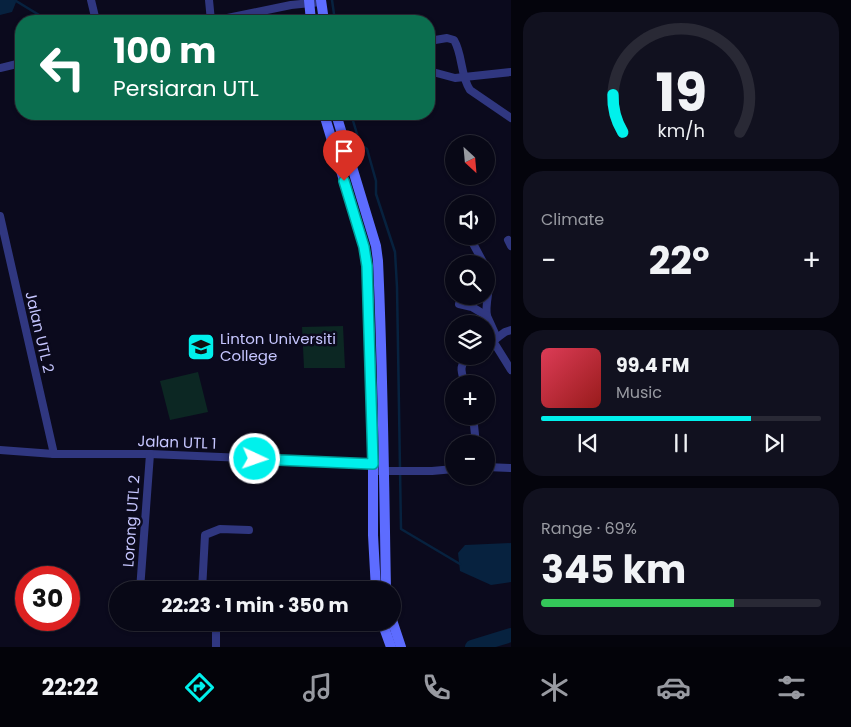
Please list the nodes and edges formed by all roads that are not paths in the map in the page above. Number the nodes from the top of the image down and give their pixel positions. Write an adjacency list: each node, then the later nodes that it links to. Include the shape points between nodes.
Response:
1 (91, 0): 6 (street)
2 (209, 0): 7 (street)
3 (321, 1): 4 (street); 10 (street)
4 (309, 2): 5 (street); 9 (street)
5 (291, 3): 8 (street)
6 (95, 15)
7 (211, 15)
8 (238, 15)
9 (310, 15)
10 (323, 15)
11 (435, 40): 16 (street, via 454,40)
12 (15, 64): 13 (street)
13 (0, 68)
14 (511, 72): 16 (street)
15 (435, 73): 16 (street)
16 (464, 78): 17 (street, via 470,90)
17 (511, 118)
18 (326, 120): 32 (street, via 366,258)
19 (338, 120): 32 (street, via 378,253 383,403)
20 (0, 216): 21 (street, Jalan UTL 2)
21 (1, 228): 29 (street, Jalan UTL 2)
22 (463, 305): 23 (street)
23 (485, 315)
24 (511, 330): 25 (street)
25 (495, 340)
26 (495, 346): 27 (street)
27 (511, 370)
28 (0, 450): 29 (street, Jalan UTL 1)
29 (54, 454): 30 (street, Jalan UTL 1)
30 (150, 454): 32 (street, Jalan UTL 1); 36 (street, Lorong UTL 2)
31 (495, 467): 33 (street)
32 (381, 468): 34 (street, Jalan UTL 1); 38 (street, via 373,544); 39 (street)
33 (511, 468)
34 (445, 470)
35 (248, 530): 37 (street, via 220,528 205,535)
36 (141, 581)
37 (202, 581)
38 (375, 581)
39 (386, 581)
40 (216, 631): 43 (street)
41 (385, 631): 44 (street)
42 (396, 631): 45 (street)
43 (216, 647)
44 (391, 647)
45 (401, 647)

